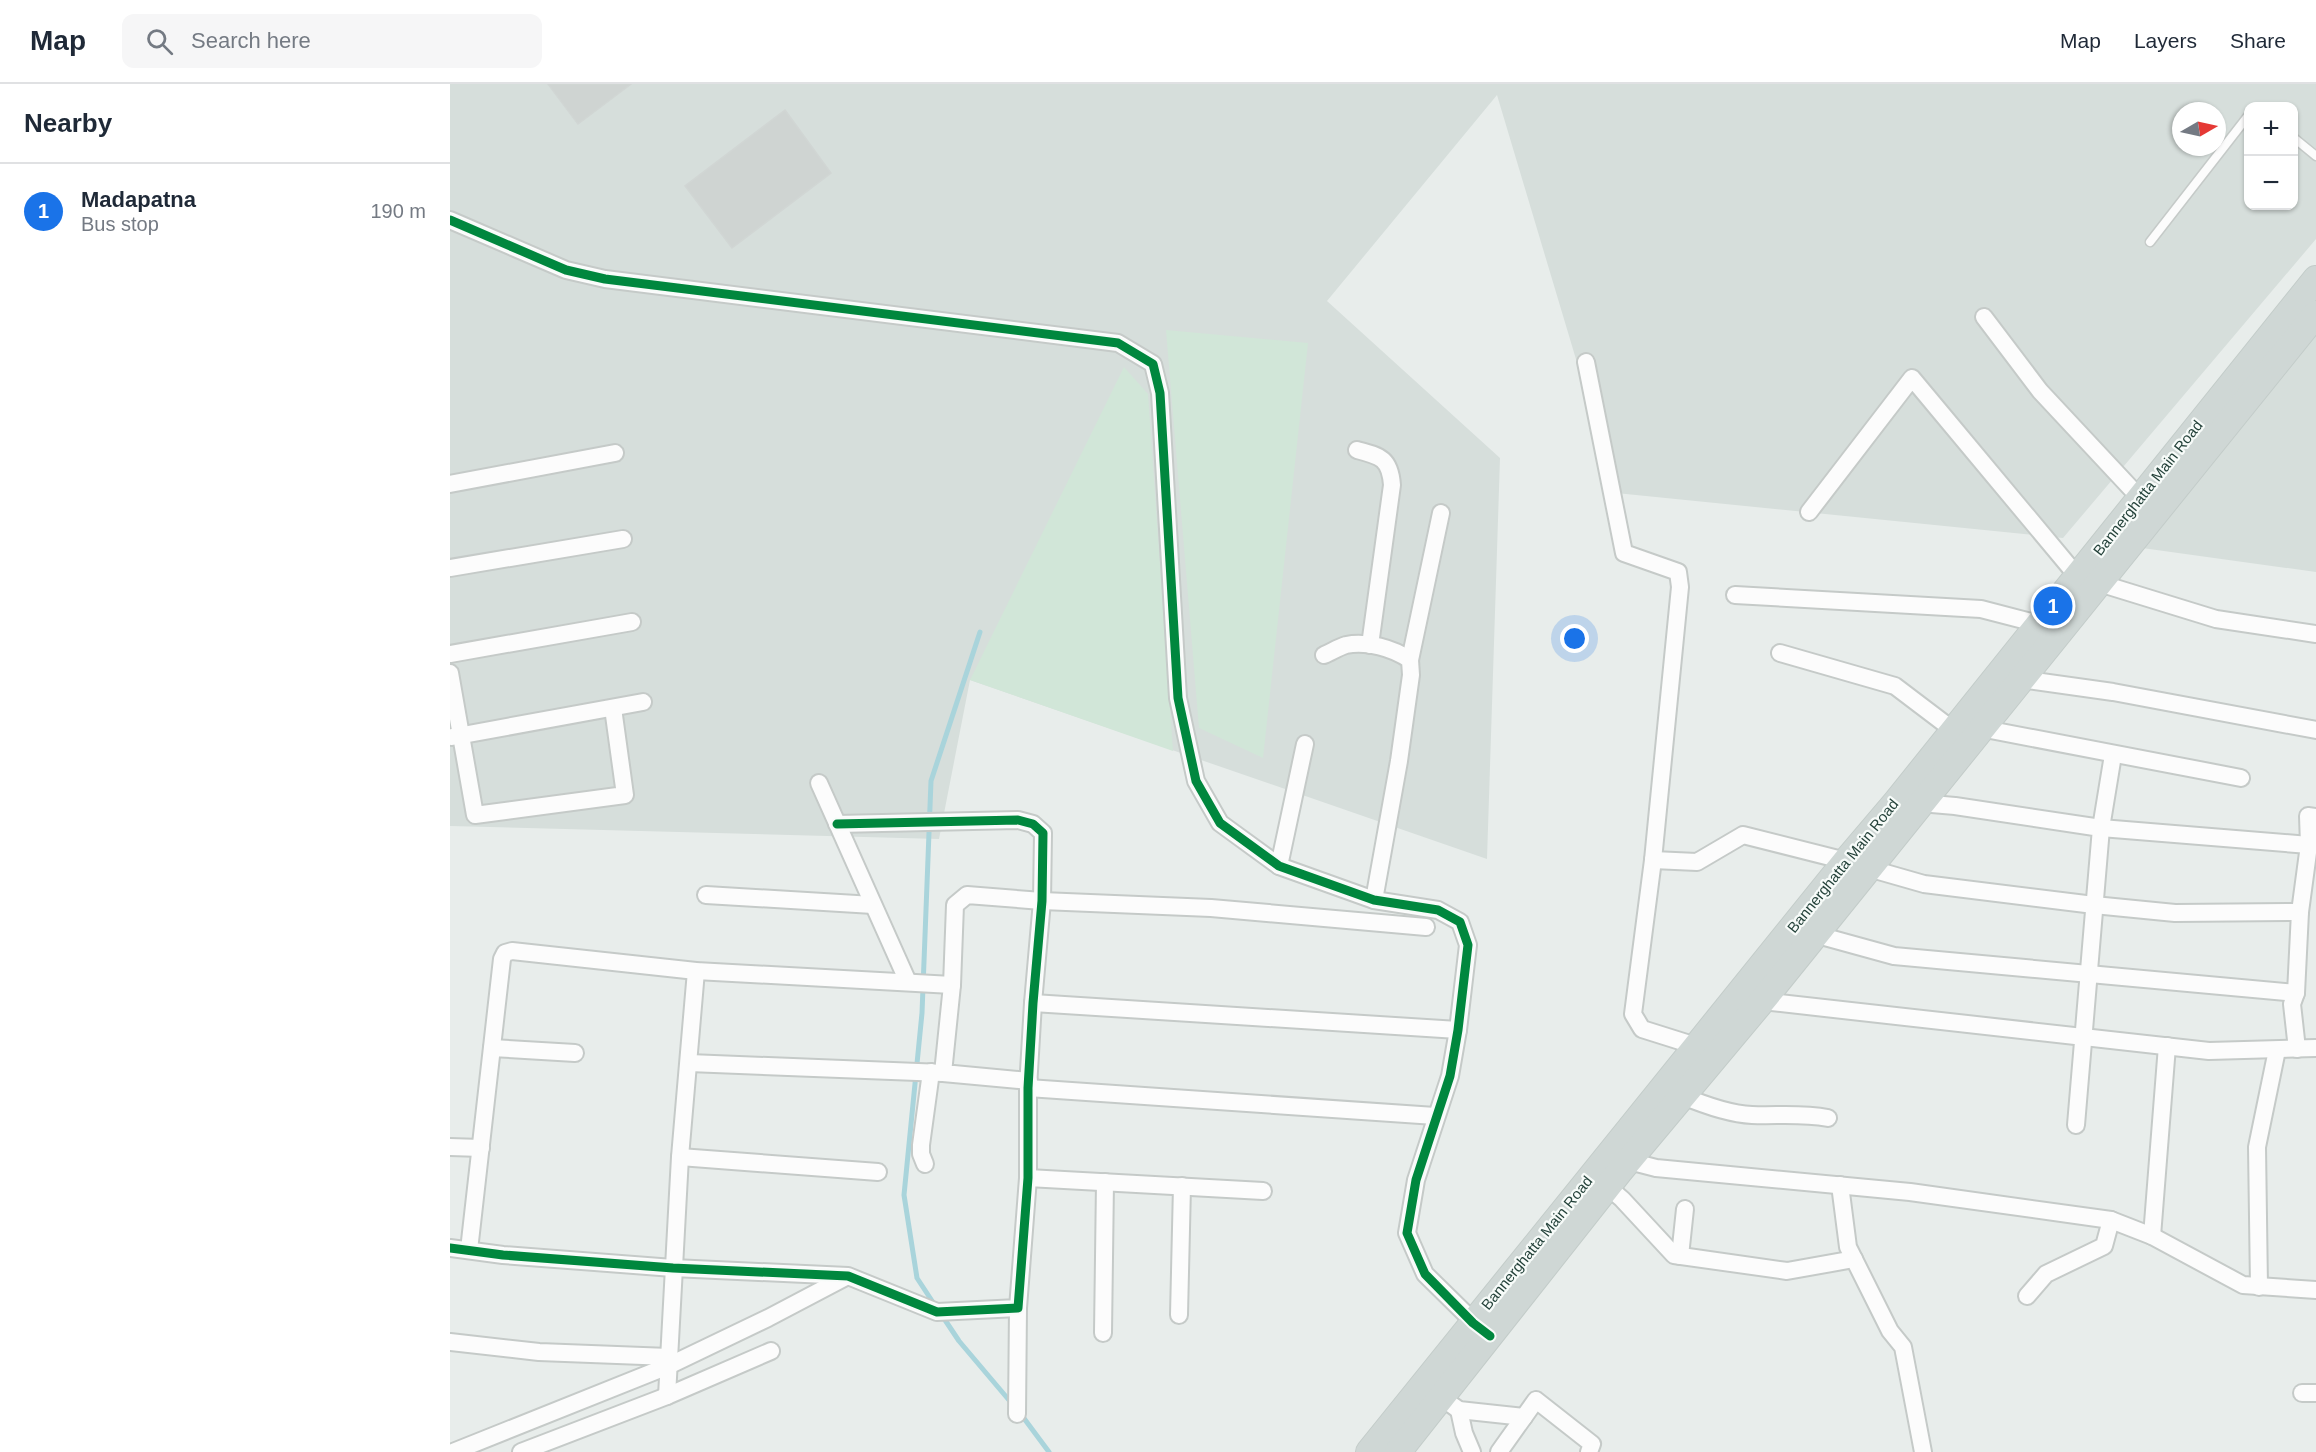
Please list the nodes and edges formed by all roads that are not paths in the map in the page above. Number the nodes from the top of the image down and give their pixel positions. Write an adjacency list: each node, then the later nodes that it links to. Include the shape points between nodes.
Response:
1 (2244, 121): 5 (lane)
2 (2298, 141): 3 (lane)
3 (2316, 156)
4 (450, 220): 47 (street, via 566,270 605,279 1118,343 1153,364 1160,393 1178,698 1196,781 1220,823)
5 (2150, 242)
6 (2316, 279): 13 (main road, Bannerghatta Main Road)
7 (2316, 314): 18 (main road)
8 (1984, 317): 13 (street, via 2040,391)
9 (1586, 362): 45 (street, via 1624,553 1678,573 1680,587)
10 (1357, 450): 23 (street, via 1380,457 1387,464 1392,485)
11 (615, 453): 12 (street)
12 (450, 483)
13 (2139, 497): 18 (main road, Bannerghatta Main Road)
14 (1809, 512): 18 (street, via 1912,378)
15 (1441, 513): 27 (street)
16 (622, 539): 17 (street)
17 (450, 568)
18 (2089, 580): 21 (main road, Bannerghatta Main Road); 22 (street, via 2216,619); 29 (main road)
19 (1735, 596): 21 (street, via 1981,609)
20 (632, 622): 25 (street)
21 (2039, 624): 33 (main road, Bannerghatta Main Road)
22 (2316, 634)
23 (1370, 645): 26 (street, via 1346,645); 27 (street, via 1398,651)
24 (1780, 653): 33 (street, via 1895,686)
25 (450, 654)
26 (1324, 655)
27 (1410, 660): 49 (street, via 1399,761)
28 (450, 673): 35 (street)
29 (2021, 679): 32 (main road); 34 (street)
30 (643, 702): 31 (street)
31 (613, 708): 35 (street); 35 (street, via 625,795 475,815)
32 (1980, 728): 37 (street); 40 (main road)
33 (1953, 730): 46 (main road, Bannerghatta Main Road)
34 (2316, 730)
35 (455, 736)
36 (1305, 744): 47 (street)
37 (2113, 755): 38 (street); 43 (street)
38 (2241, 778)
39 (819, 783): 42 (street)
40 (1920, 803): 43 (street); 46 (main road)
41 (2316, 817): 44 (street, via 2308,816)
42 (837, 824): 50 (street, via 1018,820 1034,824 1043,833); 51 (street)
43 (2101, 828): 44 (street); 52 (street)
44 (2309, 845): 53 (street)
45 (1653, 860): 46 (street, via 1697,862 1743,835); 65 (street, via 1633,1014 1642,1029)
46 (1857, 864): 52 (street, via 1924,884); 55 (main road); 65 (main road, Bannerghatta Main Road)
47 (1279, 866): 49 (street)
48 (706, 895): 51 (street)
49 (1374, 900): 63 (street, via 1438,910 1460,922 1468,945)
50 (1042, 901): 54 (street, via 1211,908); 59 (street, via 967,895 955,905); 62 (street)
51 (873, 905): 58 (street)
52 (2094, 905): 53 (street, via 2175,912); 57 (street)
53 (2300, 912): 60 (street)
54 (1426, 927)
55 (1814, 934): 57 (street, via 1894,956); 61 (main road)
56 (696, 971): 58 (street); 67 (street, via 505,953); 72 (street)
57 (2089, 974): 60 (street); 64 (street)
58 (908, 982): 59 (street)
59 (952, 985): 73 (street)
60 (2296, 993): 69 (street, via 2292,1004)
61 (1761, 1001): 64 (street); 75 (main road)
62 (1033, 1003): 63 (street); 74 (street)
63 (1458, 1030): 76 (street, via 1450,1076)
64 (2084, 1035): 66 (street); 78 (street)
65 (1696, 1046): 81 (main road, Bannerghatta Main Road)
66 (2168, 1046): 70 (street); 93 (street)
67 (492, 1048): 71 (street); 80 (street)
68 (2316, 1048): 69 (street)
69 (2297, 1049): 70 (street)
70 (2277, 1050): 100 (street, via 2257,1147)
71 (575, 1053)
72 (689, 1063): 73 (street); 82 (street)
73 (937, 1073): 74 (street); 83 (street, via 921,1145)
74 (1029, 1085): 76 (street); 85 (street)
75 (1683, 1096): 77 (street, via 1750,1115 1803,1113); 81 (main road)
76 (1436, 1116): 105 (street, via 1416,1180 1407,1233 1425,1274)
77 (1828, 1118)
78 (2076, 1125)
79 (450, 1147): 80 (street)
80 (481, 1149): 95 (street)
81 (1622, 1154): 87 (street, via 1656,1168); 89 (main road); 105 (main road, Bannerghatta Main Road)
82 (680, 1157): 84 (street); 98 (street)
83 (925, 1164)
84 (878, 1172)
85 (1028, 1178): 86 (street); 103 (street)
86 (1105, 1182): 88 (street); 106 (street)
87 (1840, 1185): 92 (street); 97 (street, via 1848,1247)
88 (1182, 1186): 90 (street); 104 (street)
89 (1608, 1187): 96 (street, via 1674,1255); 105 (main road)
90 (1263, 1191)
91 (1685, 1209): 96 (street)
92 (2111, 1220): 93 (street); 102 (street, via 2104,1245 2046,1274)
93 (2152, 1236): 100 (street, via 2228,1278)
94 (450, 1248): 95 (street)
95 (469, 1251): 98 (street)
96 (1680, 1256): 97 (street, via 1787,1271)
97 (1854, 1259): 121 (street, via 1890,1330 1903,1347)
98 (673, 1268): 99 (street); 109 (street)
99 (848, 1276): 103 (street, via 938,1312); 109 (street, via 768,1318)
100 (2259, 1287): 101 (street)
101 (2316, 1290)
102 (2027, 1296)
103 (1018, 1308): 112 (street)
104 (1179, 1315)
105 (1481, 1330): 111 (main road); 116 (main road, Bannerghatta Main Road)
106 (1103, 1333)
107 (450, 1342): 109 (street)
108 (771, 1351): 110 (street)
109 (669, 1362): 110 (street); 114 (street)
110 (667, 1396): 115 (street)
111 (1450, 1404): 113 (street); 117 (main road); 118 (street)
112 (1017, 1414)
113 (1524, 1417): 119 (street); 120 (street, via 1536,1400 1592,1444)
114 (453, 1452)
115 (521, 1452)
116 (1369, 1452)
117 (1398, 1452)
118 (1472, 1452)
119 (1499, 1452)
120 (1589, 1452)
121 (1923, 1452)

